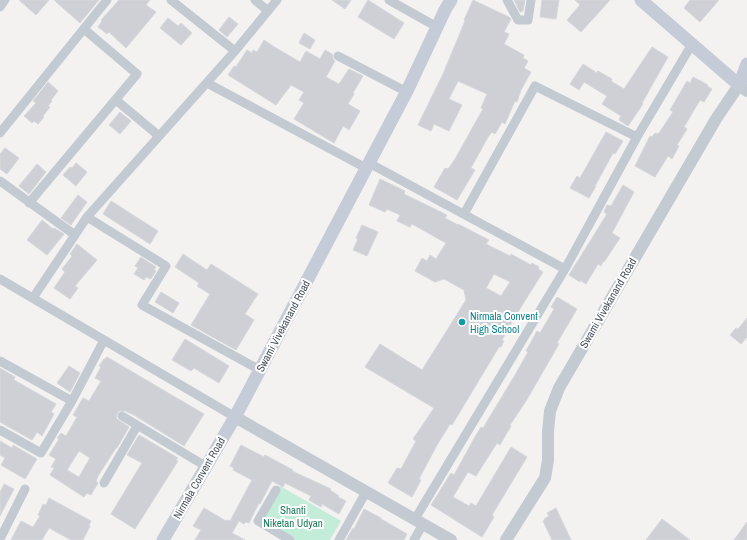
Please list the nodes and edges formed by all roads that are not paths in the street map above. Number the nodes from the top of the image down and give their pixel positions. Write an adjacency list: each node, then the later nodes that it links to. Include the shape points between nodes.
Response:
1 (5, 0): 11 (street)
2 (107, 0): 14 (street)
3 (171, 0): 16 (street)
4 (255, 0): 12 (street)
5 (277, 0): 12 (street)
6 (389, 0): 13 (street)
7 (451, 0): 13 (main road, Swami Vivekanand Road)
8 (507, 0): 9 (street, via 518,20 528,20)
9 (532, 0)
10 (641, 0): 15 (main road)
11 (0, 7)
12 (268, 11): 16 (street)
13 (437, 27): 21 (main road, Swami Vivekanand Road)
14 (84, 29): 22 (street, via 137,74); 23 (street)
15 (692, 44): 20 (main road); 25 (street)
16 (235, 51): 19 (street)
17 (338, 56): 21 (street)
18 (747, 64): 20 (main road)
19 (207, 83): 24 (street); 26 (street)
20 (744, 86): 55 (street, Swami Vivekanand Road, via 716,119 559,388 550,411 545,478)
21 (407, 92): 26 (main road, Swami Vivekanand Road)
22 (116, 100): 24 (street); 28 (street)
23 (0, 133)
24 (159, 136): 30 (street)
25 (636, 137): 29 (street, via 535,86); 32 (street)
26 (368, 165): 29 (street); 37 (main road, Swami Vivekanand Road)
27 (0, 181): 28 (street)
28 (29, 203): 31 (street)
29 (464, 214): 32 (street)
30 (87, 217): 31 (street); 37 (street, via 166,266 142,305)
31 (75, 235): 34 (street)
32 (565, 269): 48 (street)
33 (0, 279): 34 (street)
34 (33, 298): 35 (street)
35 (104, 340): 38 (street); 40 (street)
36 (0, 361): 38 (street)
37 (260, 370): 40 (main road, Swami Vivekanand Road)
38 (72, 401): 42 (street, via 41,453)
39 (122, 416): 41 (street)
40 (235, 416): 43 (main road, Nirmala Convent Road); 47 (street)
41 (136, 426): 43 (street); 44 (street)
42 (0, 430)
43 (206, 467): 50 (main road, Nirmala Convent Road)
44 (104, 483)
45 (25, 489): 49 (street)
46 (276, 490): 51 (street, via 258,521)
47 (366, 492): 48 (street); 52 (street)
48 (419, 522): 53 (street); 54 (street)
49 (0, 539)
50 (164, 540)
51 (290, 540)
52 (338, 540)
53 (414, 540)
54 (451, 540)
55 (506, 540)

